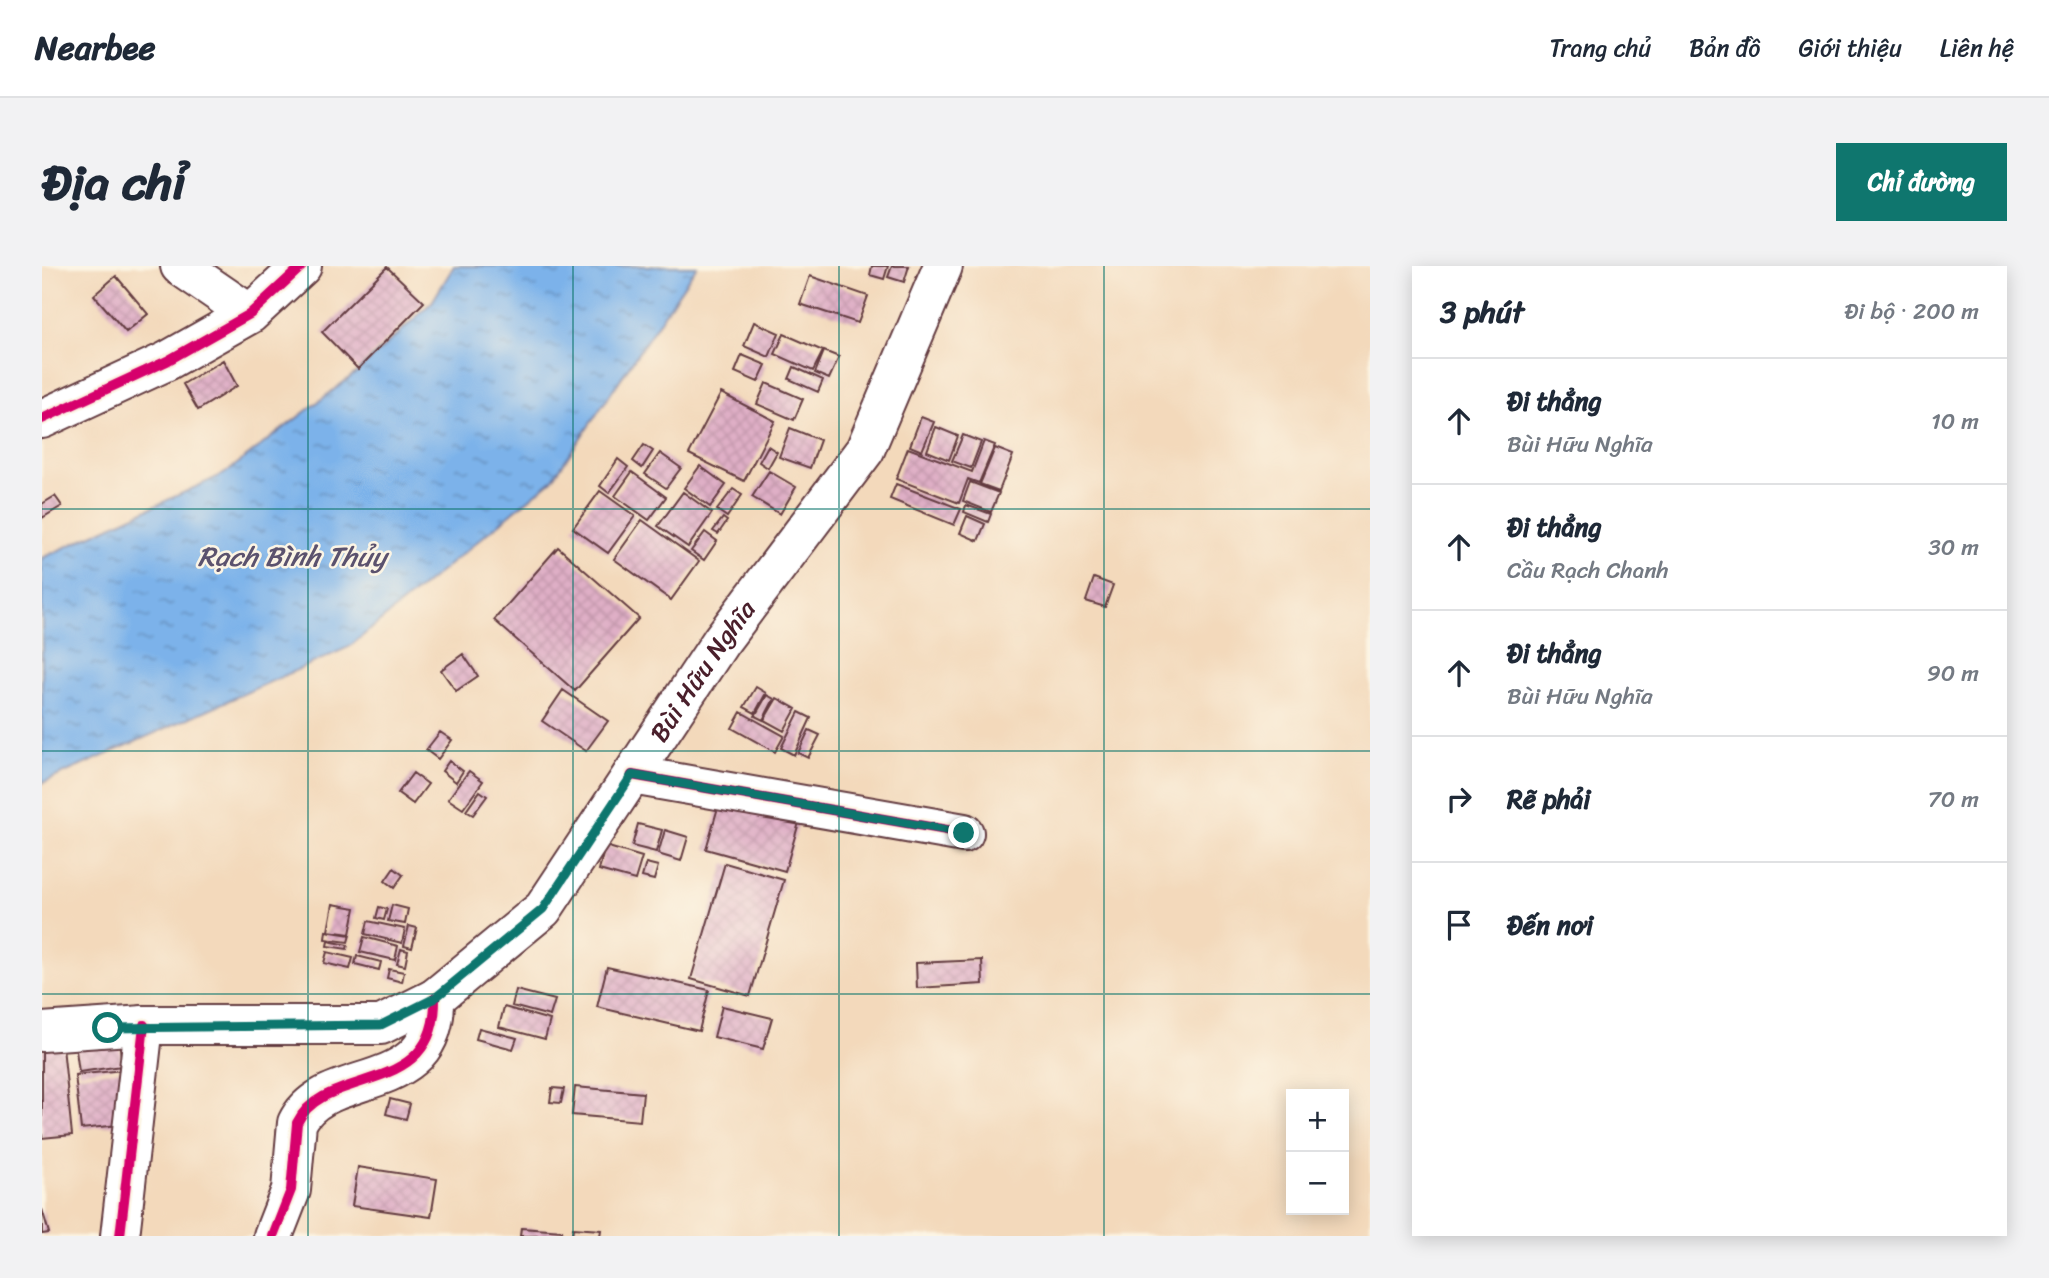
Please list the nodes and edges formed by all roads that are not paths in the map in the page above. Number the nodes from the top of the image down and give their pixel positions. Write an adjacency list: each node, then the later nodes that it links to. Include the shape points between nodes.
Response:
1 (180, 266): 4 (main road)
2 (302, 266): 4 (main road)
3 (943, 266): 6 (main road, Bùi Hữu Nghĩa, via 865,450 722,641)
4 (250, 314): 5 (main road, via 167,361)
5 (42, 419)
6 (632, 775): 7 (main road); 8 (main road, Bùi Hữu Nghĩa, via 543,909)
7 (964, 833)
8 (435, 998): 9 (main road, Bùi Hữu Nghĩa, via 381,1025); 12 (main road, via 431,1032 410,1058 375,1080 307,1106 297,1124 291,1190)
9 (154, 1025): 10 (main road); 11 (main road)
10 (42, 1032)
11 (120, 1236)
12 (273, 1236)

